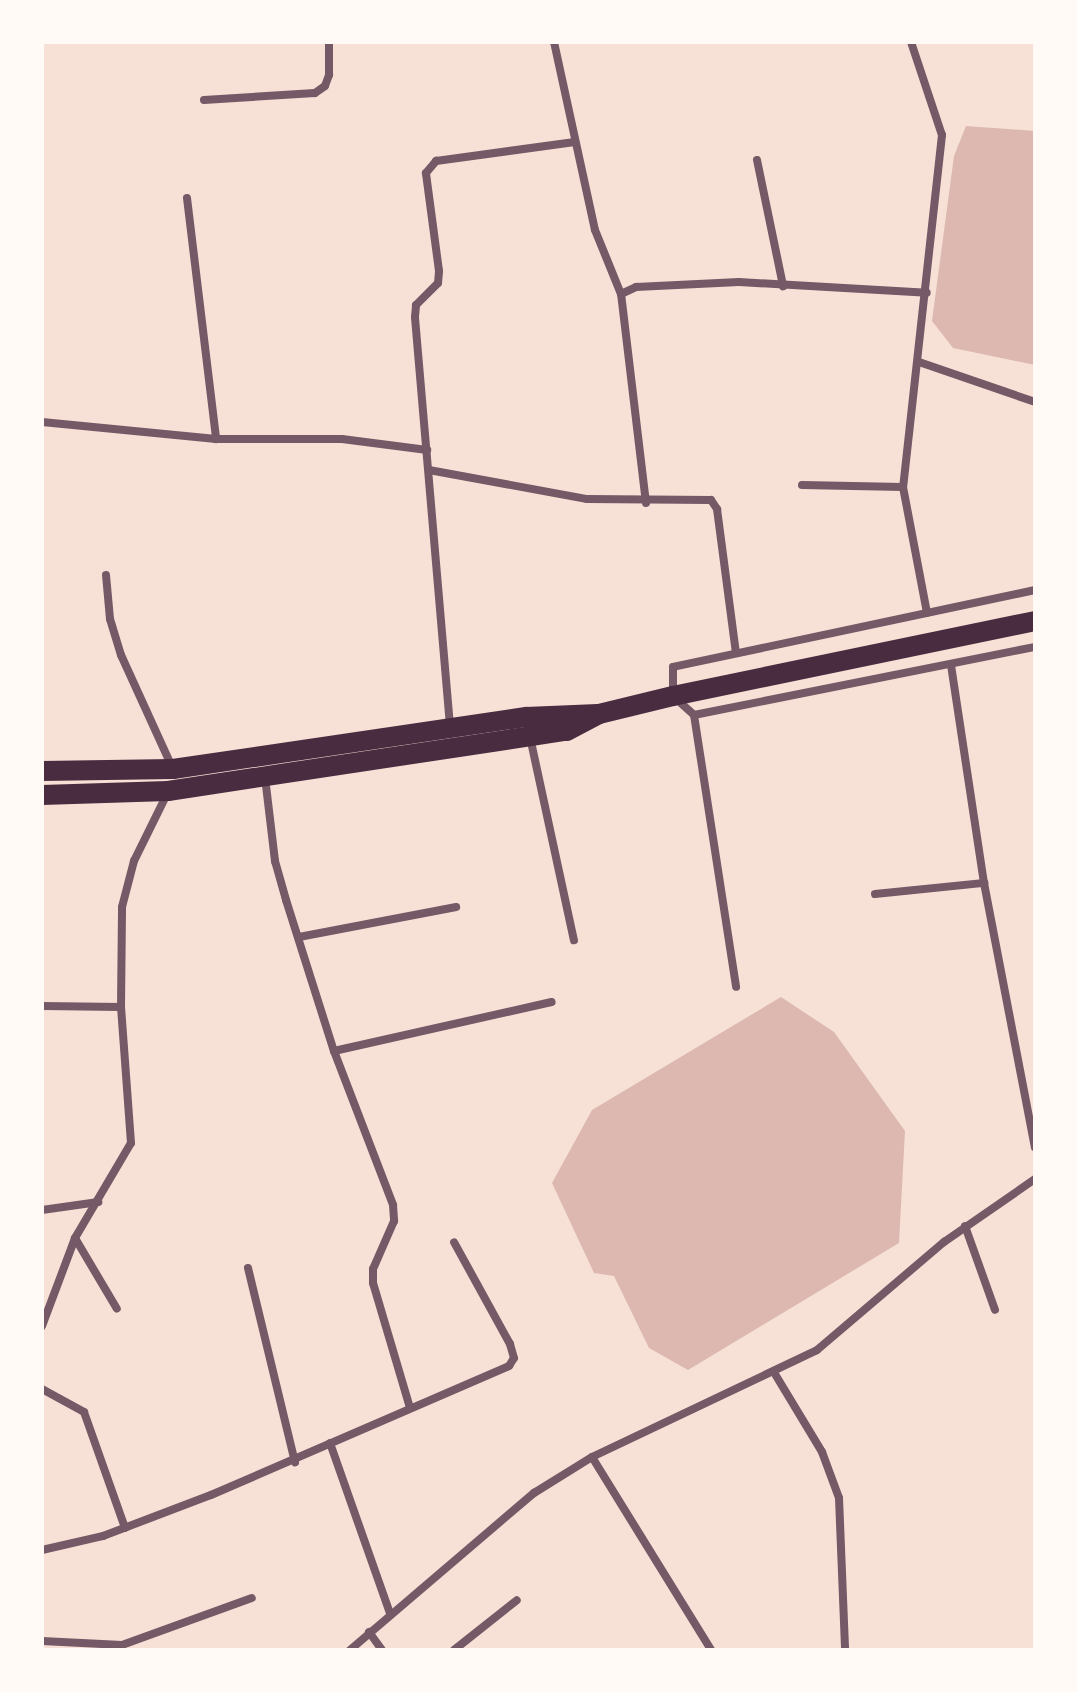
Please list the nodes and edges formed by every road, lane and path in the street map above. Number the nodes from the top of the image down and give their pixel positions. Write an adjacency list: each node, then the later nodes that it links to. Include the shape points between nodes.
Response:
1 (329, 42): 4 (street, via 329,75 315,93)
2 (554, 42): 5 (street)
3 (915, 43): 9 (street, via 942,135)
4 (204, 100)
5 (575, 142): 10 (street, via 595,230); 15 (street, via 428,166 438,283 416,305 415,317)
6 (757, 160): 8 (street)
7 (187, 198): 14 (street)
8 (783, 286): 9 (street); 10 (street, via 695,284 636,287)
9 (927, 293): 11 (street)
10 (621, 294): 19 (street)
11 (919, 362): 12 (street); 18 (street)
12 (1035, 402)
13 (42, 422): 14 (street)
14 (216, 439): 15 (street, via 342,439)
15 (427, 450): 16 (street)
16 (429, 470): 19 (street, via 587,499); 30 (street)
17 (802, 485): 18 (street)
18 (903, 487): 22 (street)
19 (646, 503): 25 (street, via 698,496 711,500 717,509)
20 (106, 575): 32 (street, via 110,619 121,655)
21 (1035, 590): 22 (street)
22 (927, 613): 25 (street)
23 (1035, 621): 27 (main road)
24 (1035, 647): 26 (street)
25 (736, 653): 27 (street, via 673,667)
26 (951, 665): 29 (street); 37 (street)
27 (673, 696): 28 (main road); 29 (street)
28 (599, 714): 30 (main road, via 564,712); 31 (main road, via 567,731)
29 (694, 715): 42 (street)
30 (450, 731): 32 (main road)
31 (530, 737): 34 (main road); 41 (street)
32 (173, 769): 33 (main road); 35 (street)
33 (42, 771)
34 (265, 776): 35 (main road); 40 (street, via 275,861)
35 (168, 791): 36 (main road); 45 (street, via 134,861 122,907)
36 (42, 795)
37 (984, 883): 38 (street); 47 (street)
38 (875, 894)
39 (456, 907): 40 (street)
40 (299, 937): 46 (street)
41 (574, 940)
42 (736, 987)
43 (552, 1002): 46 (street)
44 (42, 1006): 45 (street)
45 (121, 1007): 49 (street, via 131,1143)
46 (334, 1051): 60 (street, via 393,1205 394,1221 373,1269 373,1283)
47 (1035, 1147)
48 (1035, 1179): 51 (street)
49 (98, 1202): 50 (street); 52 (street)
50 (42, 1210)
51 (965, 1226): 56 (street); 58 (street, via 843,1332)
52 (75, 1238): 55 (street); 57 (street)
53 (454, 1242): 60 (street, via 514,1358 495,1375)
54 (248, 1268): 63 (street)
55 (117, 1309)
56 (995, 1310)
57 (43, 1323)
58 (775, 1374): 62 (street); 75 (street, via 822,1452 839,1498)
59 (42, 1389): 64 (street, via 84,1412)
60 (410, 1408): 61 (street)
61 (330, 1443): 63 (street); 68 (street)
62 (592, 1457): 68 (street, via 503,1517); 74 (street)
63 (295, 1462): 64 (street)
64 (125, 1528): 65 (street)
65 (42, 1550)
66 (252, 1598): 70 (street, via 122,1645)
67 (517, 1600): 73 (street)
68 (390, 1613): 69 (street)
69 (369, 1632): 71 (street); 72 (street)
70 (42, 1641)
71 (350, 1650)
72 (382, 1650)
73 (454, 1650)
74 (711, 1650)
75 (845, 1650)

